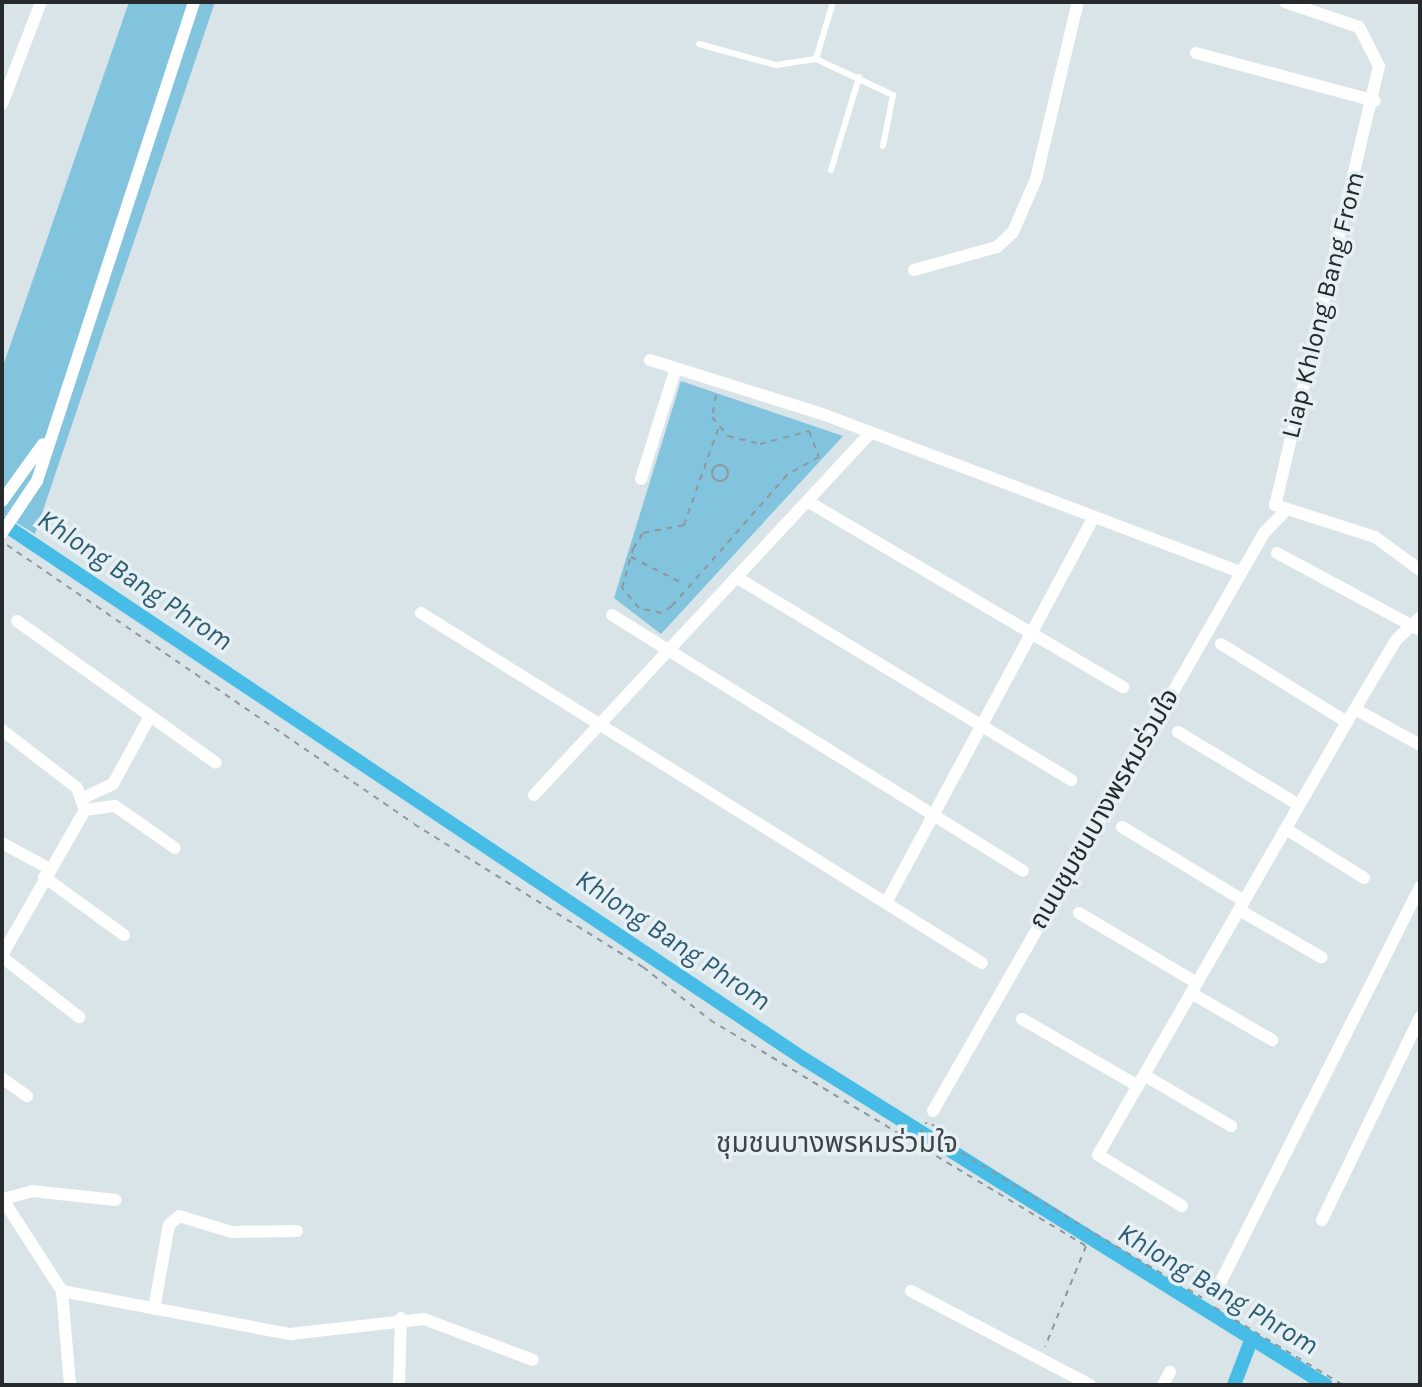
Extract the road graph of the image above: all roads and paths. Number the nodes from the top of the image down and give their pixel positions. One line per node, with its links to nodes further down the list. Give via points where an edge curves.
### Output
1 (41, 2): 11 (street)
2 (194, 2): 20 (street)
3 (833, 2): 8 (lane)
4 (1078, 2): 14 (street, via 1036,179 1013,232 997,247)
5 (1285, 2): 10 (street, Liap Khlong Bang From, via 1359,27 1379,66)
6 (699, 44): 8 (lane, via 776,65)
7 (1196, 53): 10 (street)
8 (816, 59): 9 (lane)
9 (859, 77): 12 (lane, via 893,95); 13 (lane)
10 (1375, 101): 26 (street, Liap Khlong Bang From, via 1277,485 1275,505)
11 (2, 104)
12 (883, 146)
13 (831, 170)
14 (914, 270)
15 (650, 360): 16 (street)
16 (676, 368): 17 (street); 23 (street)
17 (719, 382): 18 (path, via 712,417); 19 (street)
18 (718, 429): 21 (path); 35 (path, via 760,444 809,431 821,448 813,467 779,483 712,569)
19 (871, 432): 25 (street); 27 (street)
20 (45, 441): 24 (street); 28 (street, via 37,481)
21 (702, 466): 22 (path); 31 (path, via 684,525 643,533)
22 (713, 469): 22 (path, via 725,466 727,478 715,479)
23 (641, 479)
24 (2, 501)
25 (807, 501): 34 (street); 40 (street)
26 (1283, 513): 32 (street, via 1375,537); 33 (street, ถนนชุมชนบางพรหมร่วมใจ)
27 (1094, 517): 33 (street); 40 (street)
28 (2, 533)
29 (2, 542): 85 (path, via 414,824 643,967 710,1020)
30 (1277, 553): 39 (street)
31 (631, 557): 35 (path); 35 (path, via 622,588 639,608 662,613)
32 (1420, 570)
33 (1241, 572): 81 (street, ถนนชุมชนบางพรหมร่วมใจ)
34 (736, 577): 42 (street); 49 (street)
35 (685, 585)
36 (421, 613): 47 (street)
37 (612, 615): 42 (street)
38 (17, 621): 45 (street)
39 (1417, 625): 44 (street)
40 (1031, 636): 43 (street); 49 (street)
41 (1221, 644): 46 (street)
42 (668, 650): 47 (street); 57 (street)
43 (1123, 687)
44 (1355, 709): 46 (street); 51 (street)
45 (150, 716): 52 (street); 55 (street, via 113,784)
46 (1347, 722): 56 (street)
47 (599, 724): 54 (street); 66 (street)
48 (2, 730): 55 (street)
49 (981, 730): 53 (street); 57 (street)
50 (1178, 732): 56 (street)
51 (1420, 745)
52 (216, 763)
53 (1071, 780)
54 (534, 795)
55 (84, 804): 61 (street, via 115,806); 63 (street)
56 (1299, 805): 59 (street)
57 (934, 815): 62 (street); 66 (street)
58 (1122, 827): 67 (street)
59 (1286, 829): 64 (street); 67 (street)
60 (2, 843): 63 (street)
61 (175, 848)
62 (1023, 871)
63 (47, 873): 69 (street); 70 (street)
64 (1364, 878)
65 (1420, 887): 93 (street)
66 (886, 903): 72 (street)
67 (1242, 905): 71 (street); 73 (street)
68 (1079, 913): 73 (street)
69 (124, 935)
70 (2, 956): 74 (street)
71 (1321, 957)
72 (982, 963)
73 (1194, 988): 77 (street); 79 (street)
74 (79, 1017)
75 (1420, 1017): 89 (street)
76 (1022, 1019): 79 (street)
77 (1272, 1040)
78 (2, 1078): 80 (street)
79 (1141, 1081): 83 (street); 88 (street, via 1098,1155)
80 (27, 1096)
81 (933, 1111)
82 (926, 1124): 85 (path)
83 (1231, 1126)
84 (931, 1129): 103 (path)
85 (914, 1145): 97 (path, via 1086,1246)
86 (3, 1199): 87 (street, via 32,1191); 91 (street)
87 (116, 1200)
88 (1182, 1206)
89 (1322, 1220)
90 (297, 1231): 94 (street, via 232,1232 179,1216 169,1225)
91 (62, 1291): 94 (street); 99 (street)
92 (911, 1291): 97 (street)
93 (1215, 1293)
94 (154, 1309): 95 (street, via 290,1334)
95 (401, 1318): 96 (street, via 424,1319); 100 (street)
96 (533, 1360)
97 (1040, 1360): 101 (street)
98 (1170, 1372): 102 (street)
99 (70, 1385)
100 (399, 1385)
101 (1090, 1385)
102 (1163, 1385)
103 (1343, 1385)

